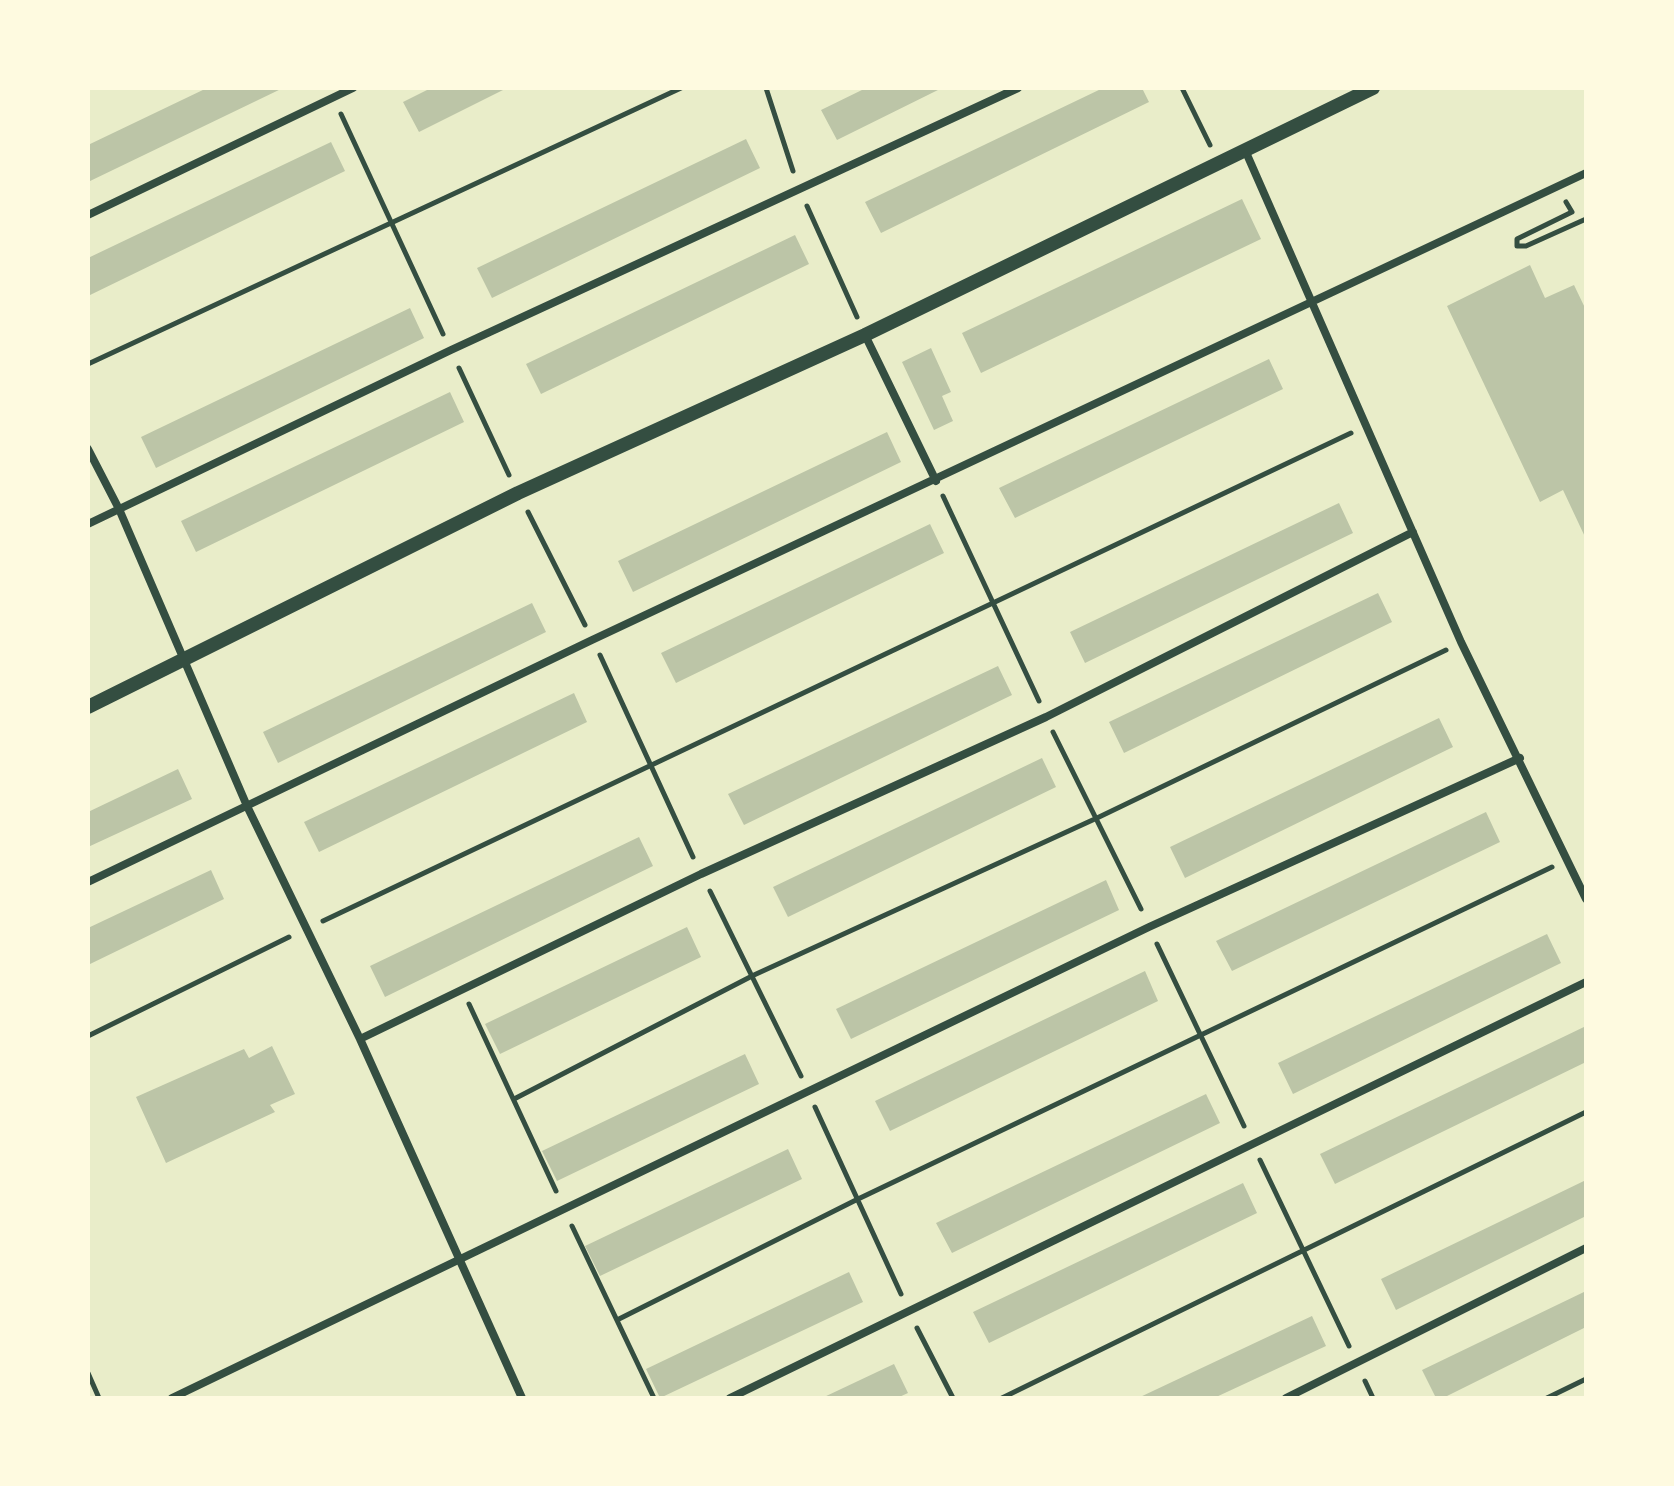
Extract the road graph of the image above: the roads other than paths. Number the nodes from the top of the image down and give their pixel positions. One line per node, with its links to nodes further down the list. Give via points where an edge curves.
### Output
1 (353, 88): 6 (street)
2 (1018, 88): 11 (street)
3 (1373, 88): 4 (street)
4 (1245, 150): 7 (street); 8 (street)
5 (1586, 173): 7 (street)
6 (88, 215)
7 (1311, 301): 10 (street); 13 (street)
8 (865, 335): 10 (street); 14 (street, via 518,493)
9 (88, 449): 11 (street)
10 (936, 481): 17 (street)
11 (119, 509): 12 (street); 14 (street)
12 (88, 524)
13 (1413, 532): 16 (street); 21 (street, via 1046,717 701,874)
14 (186, 661): 15 (street); 17 (street)
15 (88, 707)
16 (1520, 758): 19 (street); 23 (street, via 1149,927)
17 (247, 806): 18 (street); 21 (street)
18 (88, 882)
19 (1586, 899)
20 (1586, 982): 26 (street)
21 (360, 1039): 23 (street)
22 (1586, 1248): 27 (street)
23 (458, 1261): 24 (street); 25 (street)
24 (172, 1398)
25 (522, 1398)
26 (730, 1398)
27 (1286, 1398)

